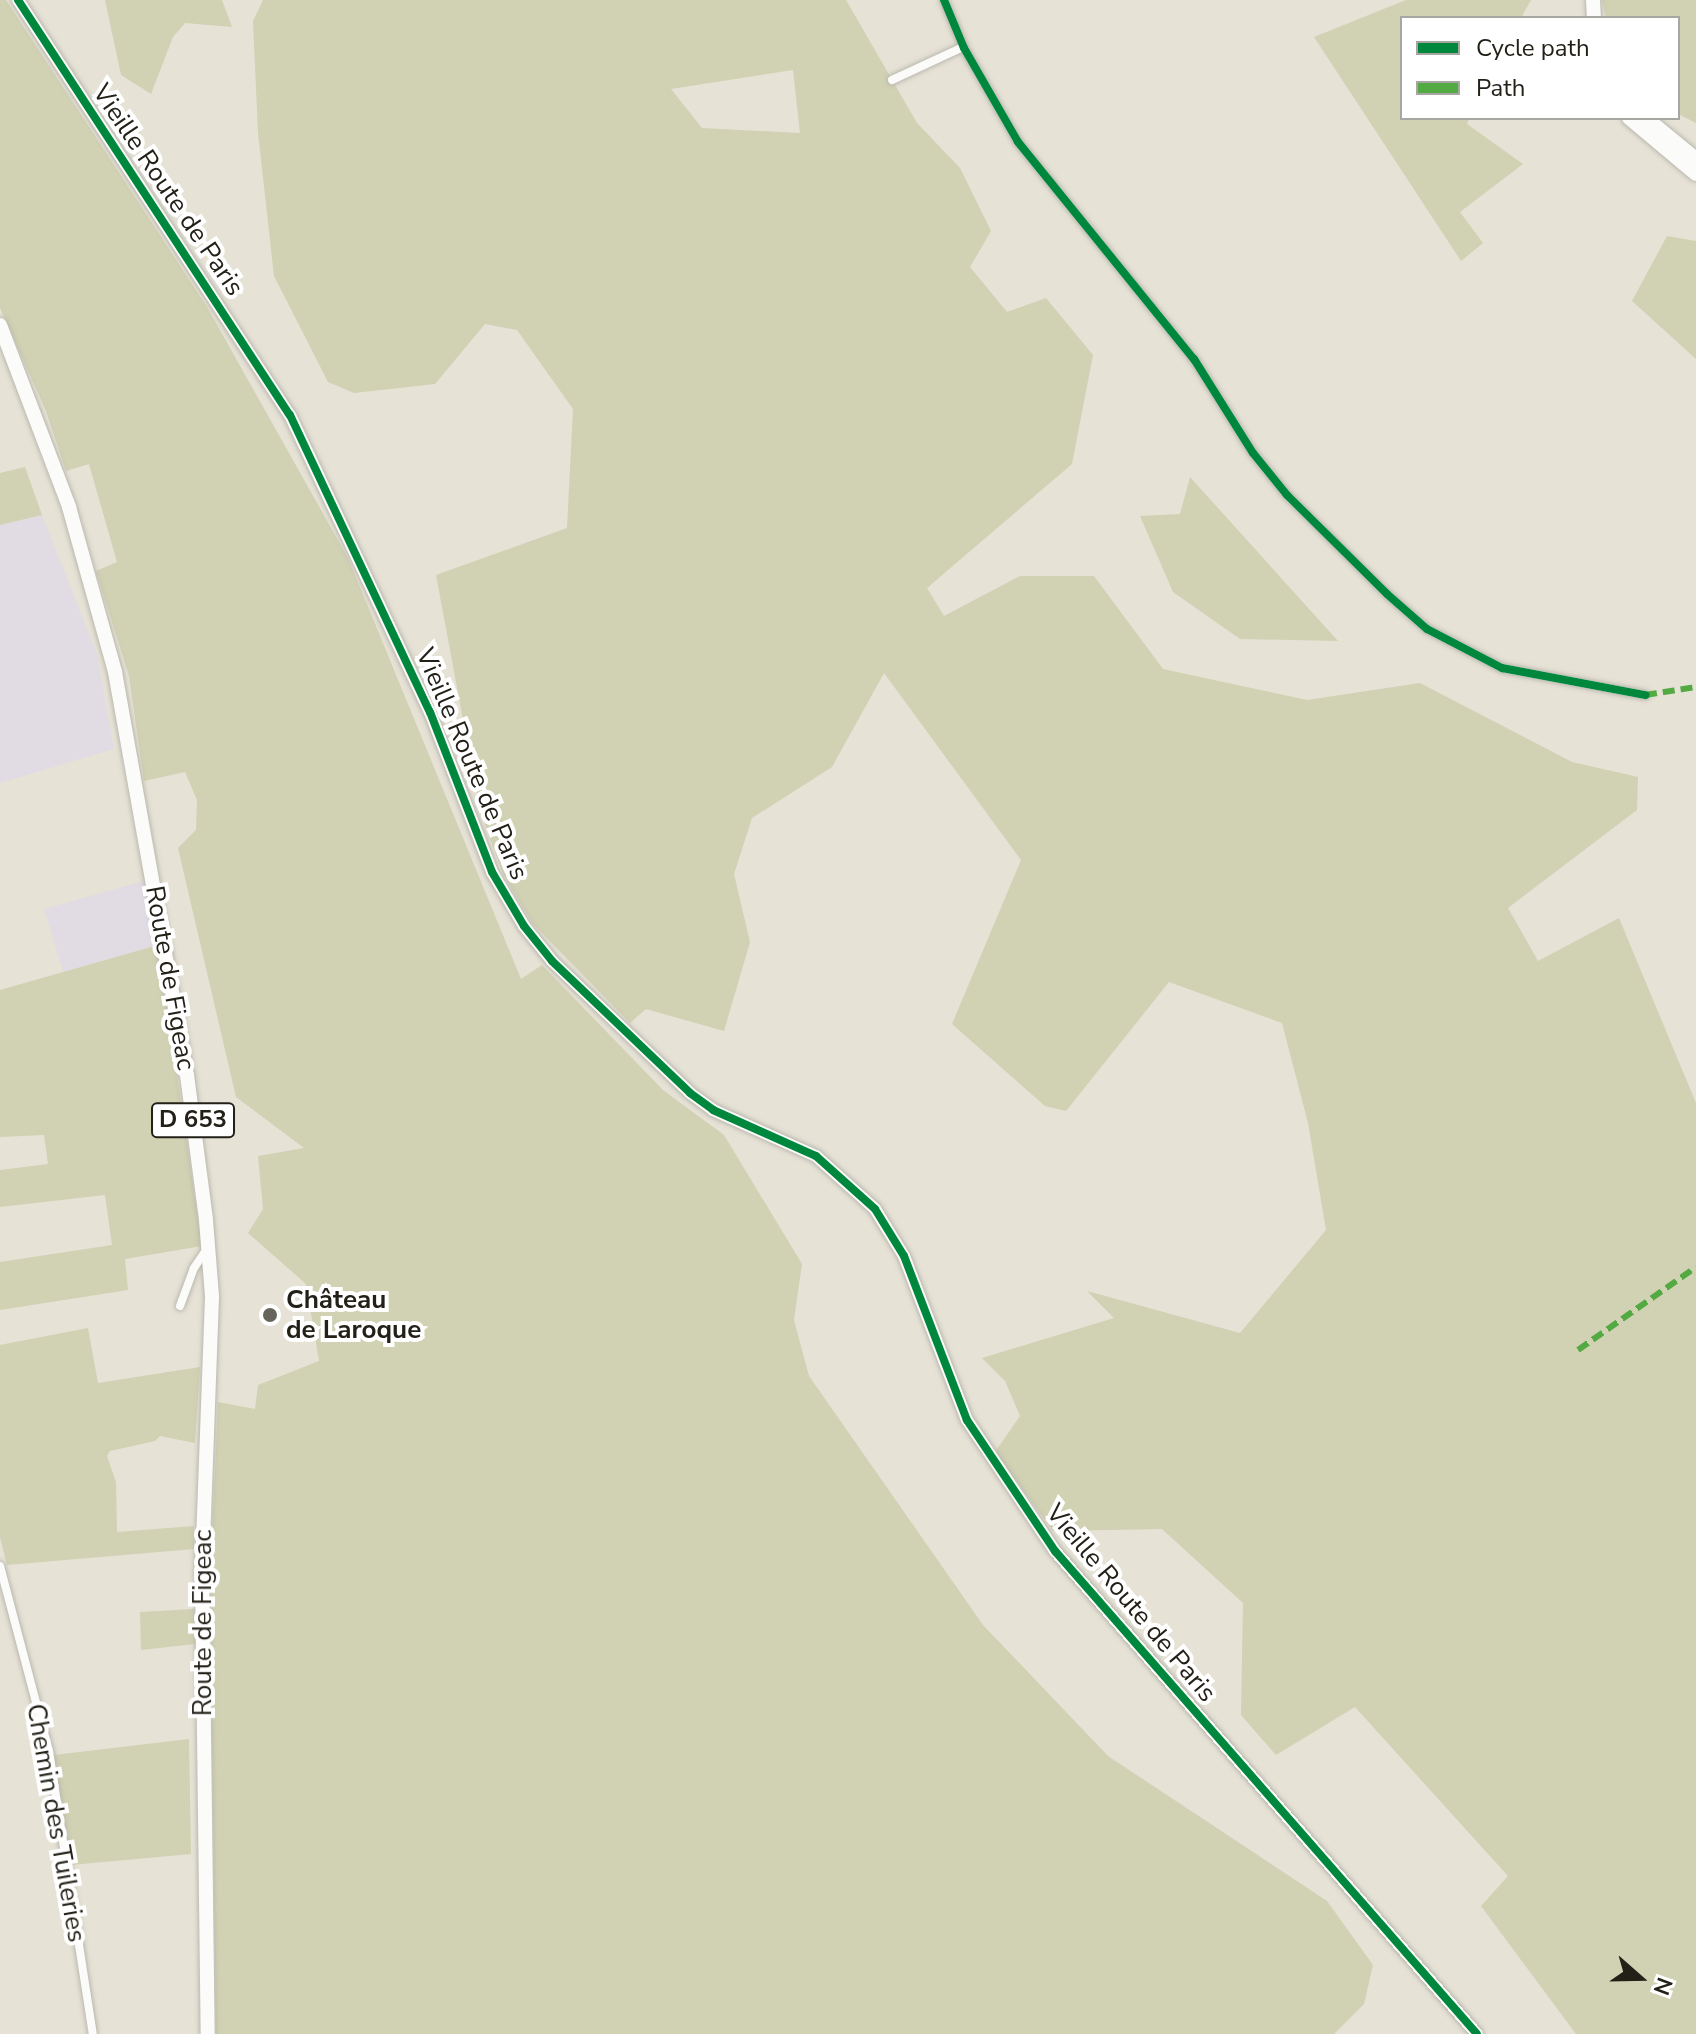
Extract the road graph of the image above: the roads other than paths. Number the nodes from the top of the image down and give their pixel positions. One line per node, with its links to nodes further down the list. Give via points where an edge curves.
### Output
1 (18, 0): 16 (street, Vieille Route de Paris, via 290,415 418,684 492,872 524,926 552,961 690,1093 713,1110 816,1156 875,1209 904,1256 967,1420 1055,1551)
2 (944, 0): 3 (street)
3 (963, 47): 4 (street); 10 (street, via 1018,142 1194,359 1258,459 1387,594 1427,629 1502,668)
4 (892, 80)
5 (1631, 120): 8 (main road)
6 (1648, 120): 7 (main road)
7 (1696, 159)
8 (1696, 174)
9 (0, 325): 11 (main road, Route de Figeac / D 653, via 69,507 115,672 187,1075)
10 (1645, 695)
11 (209, 1246): 12 (street); 15 (main road, Route de Figeac / D 653, via 202,1570)
12 (180, 1306)
13 (0, 1566): 14 (street, Chemin des Tuileries, via 49,1751)
14 (93, 2034)
15 (208, 2034)
16 (1477, 2034)

